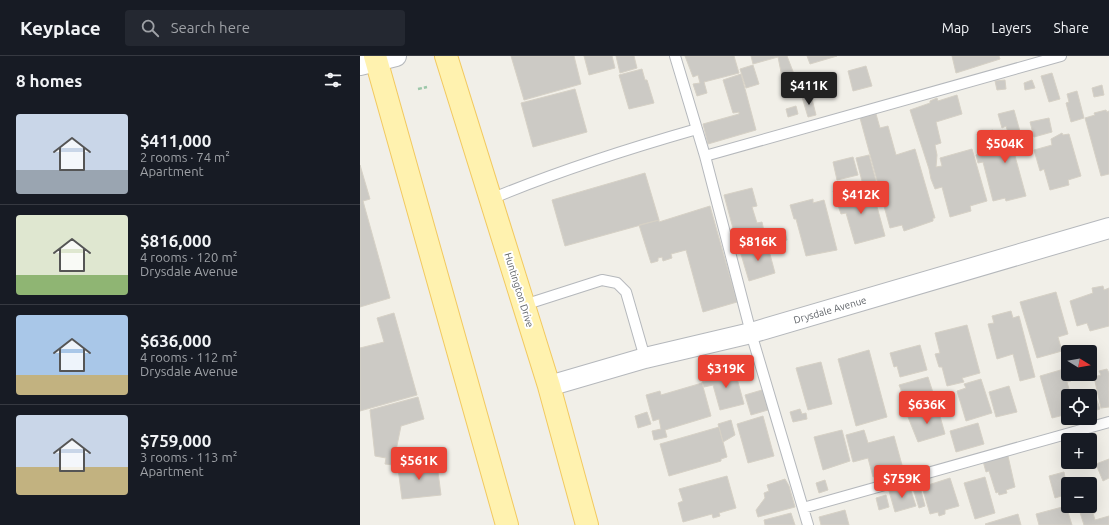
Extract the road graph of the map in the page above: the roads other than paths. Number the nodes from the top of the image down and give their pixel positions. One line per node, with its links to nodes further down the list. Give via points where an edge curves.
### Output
1 (446, 56): 7 (main road, Huntington Drive)
2 (675, 56): 5 (lane)
3 (1061, 56): 6 (lane)
4 (377, 60): 15 (main road)
5 (697, 129): 6 (lane); 7 (lane, via 547,176)
6 (705, 156): 10 (lane)
7 (491, 199): 9 (main road, Huntington Drive)
8 (1109, 228): 10 (street, Drysdale Avenue)
9 (524, 305): 11 (lane, via 602,280 617,283 626,292); 12 (main road, Huntington Drive)
10 (751, 333): 11 (street, Drysdale Avenue); 14 (lane)
11 (645, 358): 12 (street, Drysdale Avenue)
12 (549, 386): 16 (main road, Huntington Drive)
13 (1109, 422): 14 (lane)
14 (803, 508): 17 (lane)
15 (507, 525)
16 (587, 525)
17 (808, 525)

